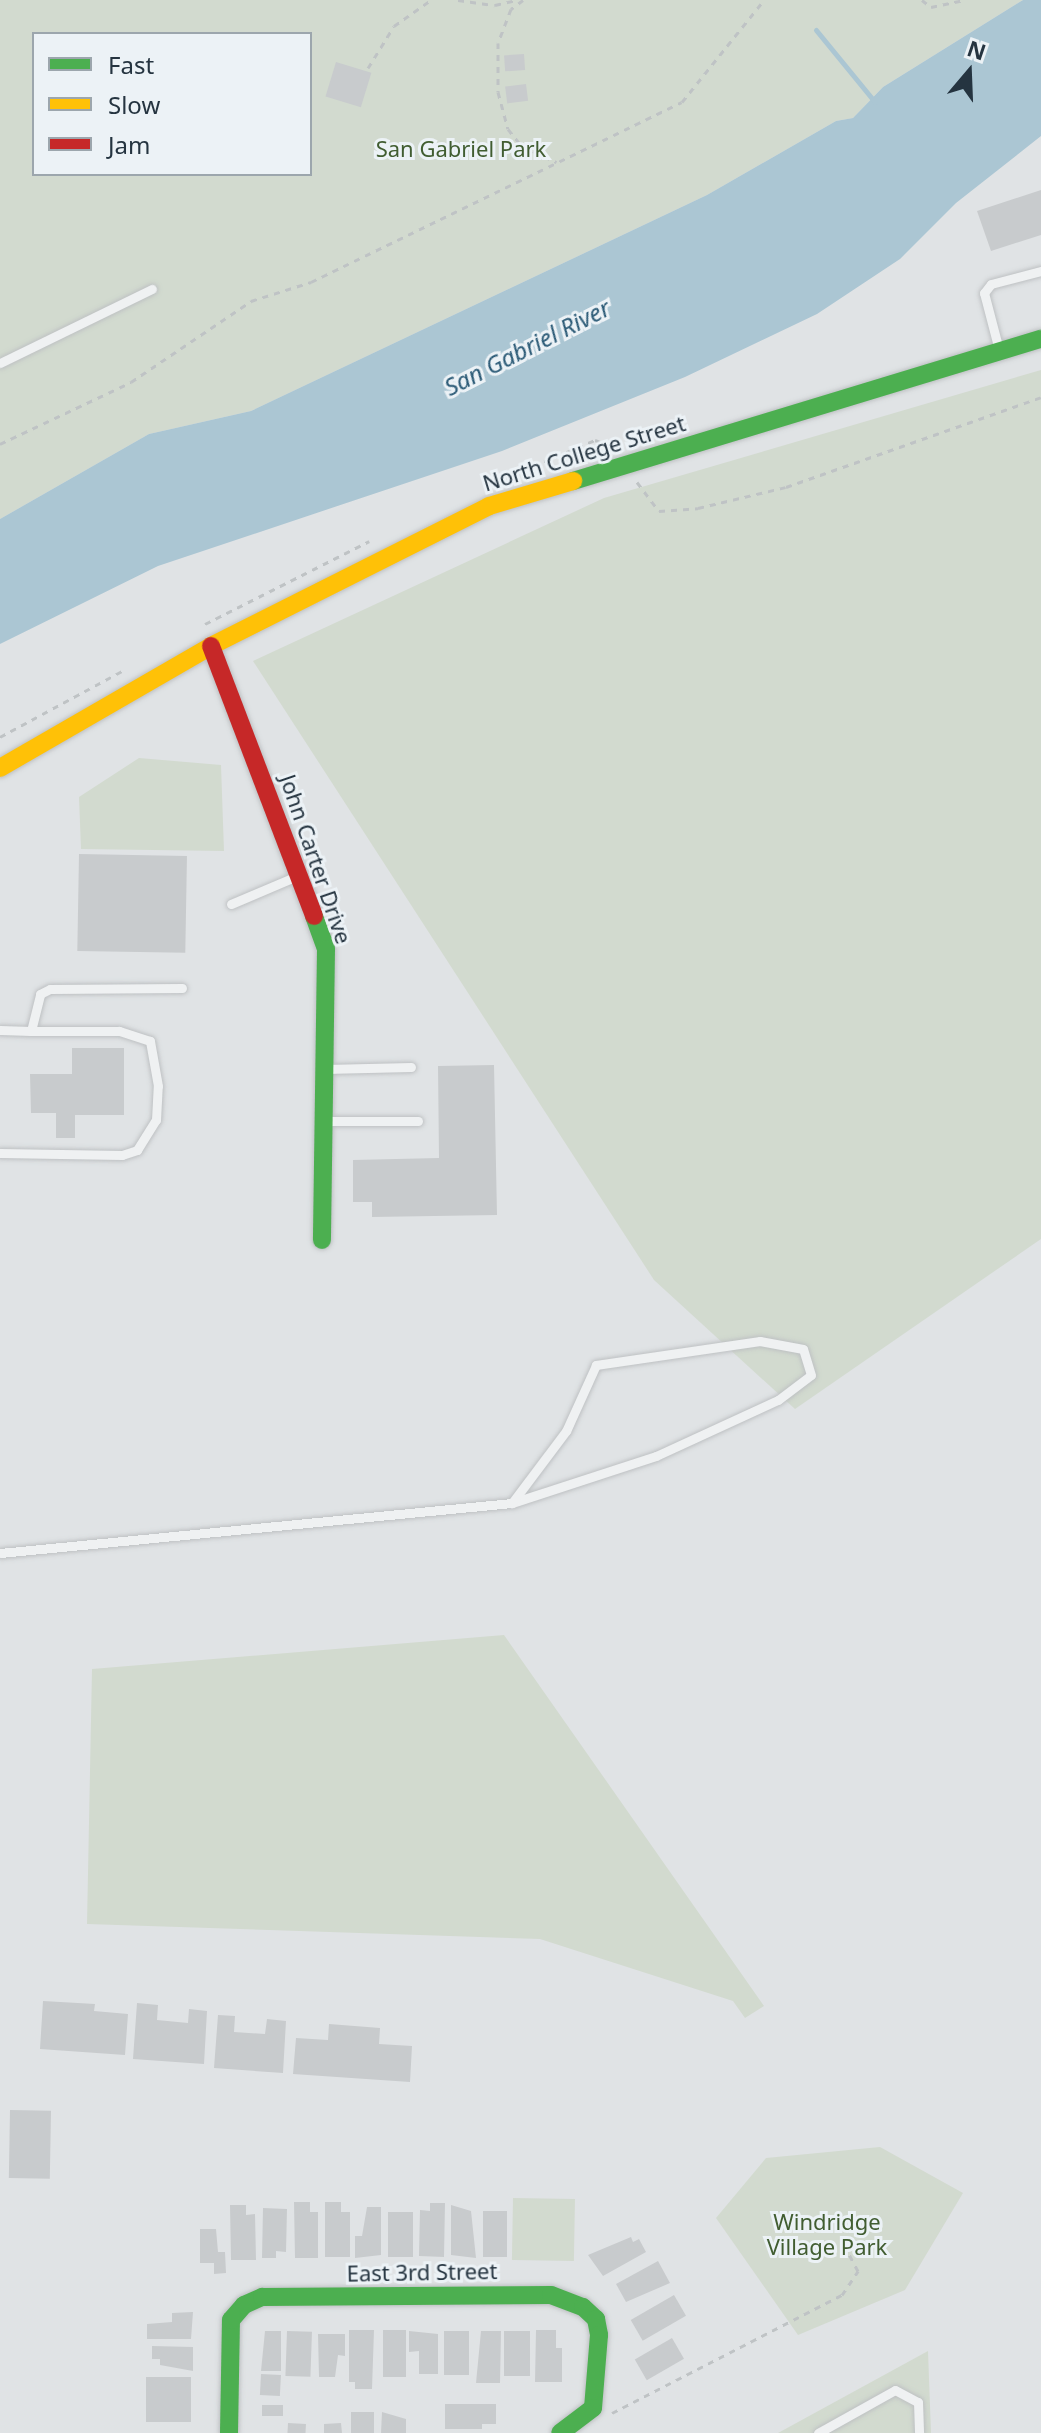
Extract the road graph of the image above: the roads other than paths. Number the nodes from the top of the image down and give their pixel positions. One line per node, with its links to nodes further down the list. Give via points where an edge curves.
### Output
1 (1041, 271): 4 (lane, via 991,284 984,293)
2 (152, 289): 5 (lane)
3 (1041, 339): 4 (street, North College Street)
4 (999, 350): 6 (street, North College Street, via 802,415 489,506)
5 (0, 363)
6 (211, 646): 7 (street, North College Street); 8 (street, John Carter Drive)
7 (0, 768)
8 (300, 874): 9 (lane); 14 (street, John Carter Drive, via 326,949)
9 (231, 904)
10 (182, 988): 12 (lane, via 50,989 40,994)
11 (0, 1030): 12 (lane)
12 (31, 1031): 17 (lane, via 119,1031 150,1041 158,1086 156,1120 149,1137 122,1155)
13 (411, 1067): 14 (lane)
14 (325, 1069): 15 (street, John Carter Drive)
15 (324, 1121): 16 (lane); 18 (street, John Carter Drive)
16 (418, 1121)
17 (0, 1153)
18 (322, 1240)
19 (512, 1503): 19 (lane, via 656,1456 778,1400 811,1375 803,1349 760,1341 596,1365 566,1431); 20 (lane)
20 (0, 1553)
21 (229, 2433): 22 (street, East 3rd Street, via 227,2342 231,2320 244,2305 262,2297 535,2295 568,2298 583,2307 596,2319 599,2335 593,2408)
22 (560, 2433)
23 (818, 2433): 24 (lane, via 895,2390 918,2402)
24 (919, 2433)

